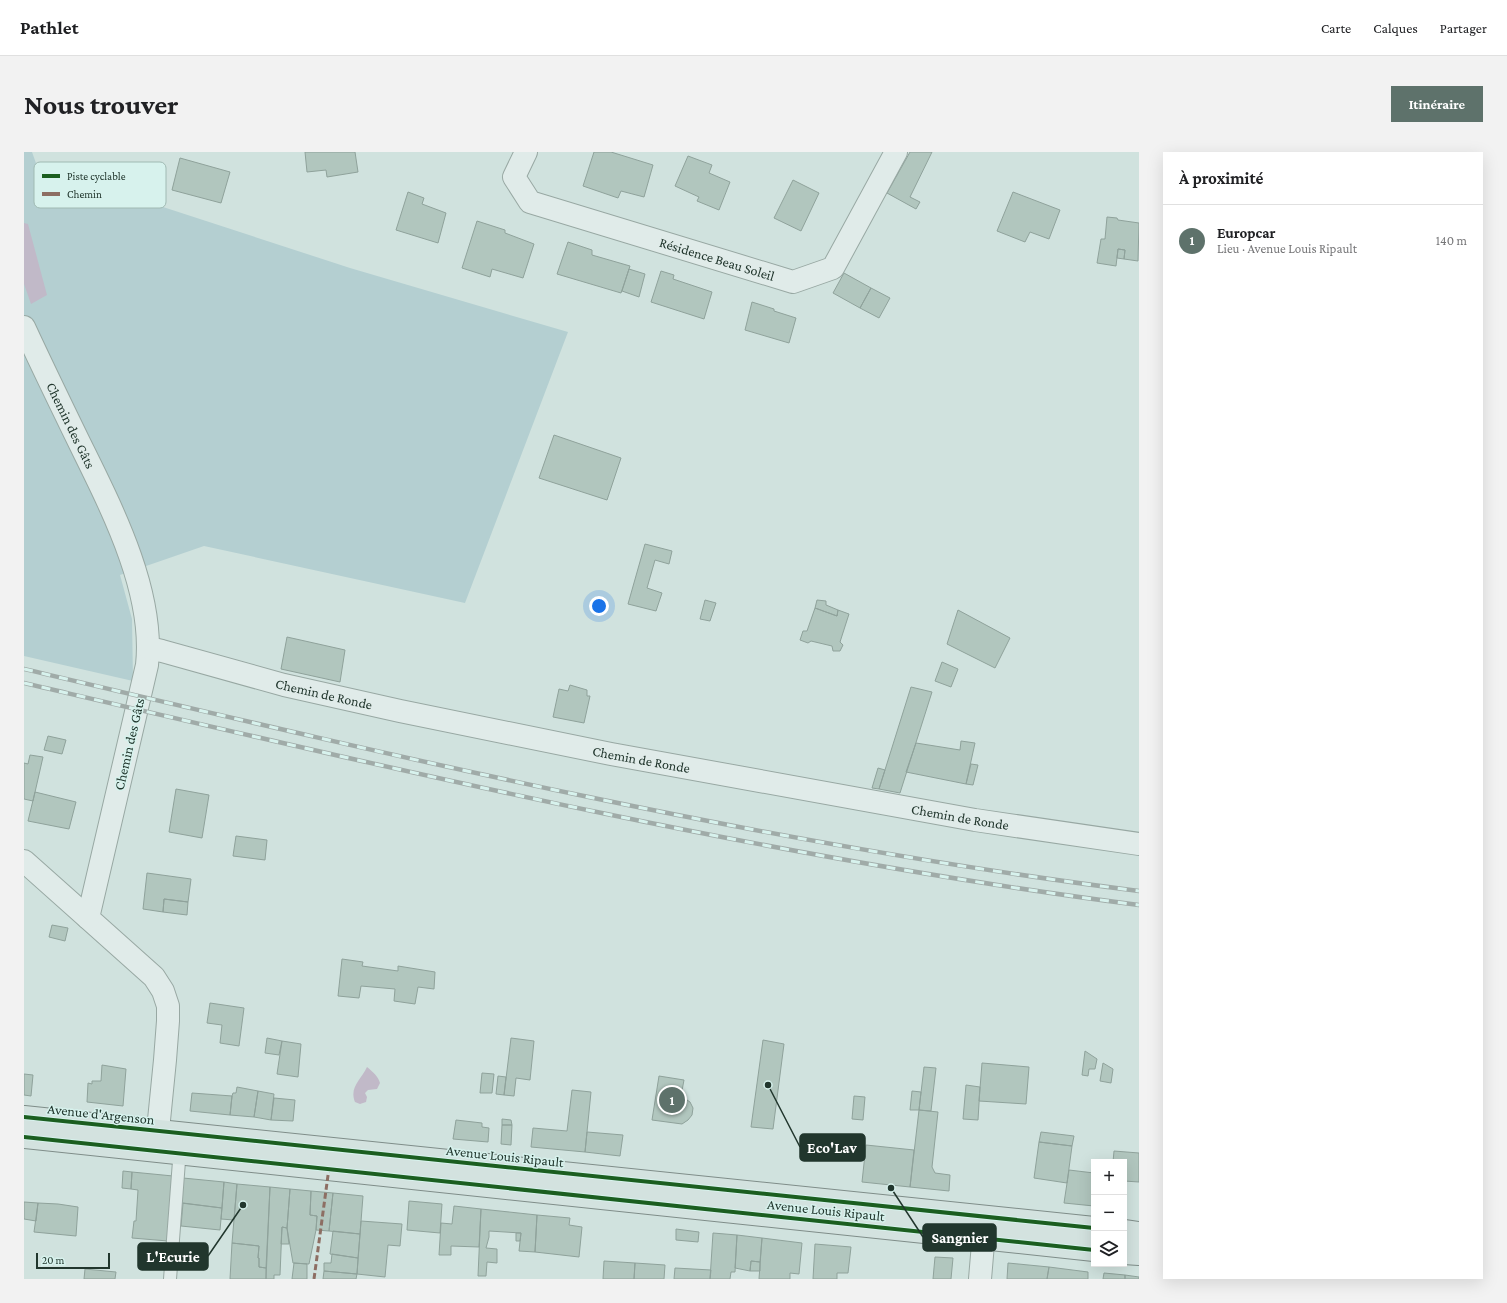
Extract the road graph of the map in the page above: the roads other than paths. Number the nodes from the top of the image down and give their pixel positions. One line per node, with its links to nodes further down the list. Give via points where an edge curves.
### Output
1 (526, 152): 2 (street, Résidence Beau Soleil, via 514,177 530,202 793,282 833,268)
2 (896, 152)
3 (24, 327): 4 (street, Chemin des Gâts, via 116,518 145,607)
4 (149, 648): 5 (street, Chemin de Ronde, via 292,686 611,754 975,820); 7 (street, Chemin des Gâts, via 144,681)
5 (1139, 844)
6 (24, 861): 7 (street)
7 (88, 918): 10 (street, via 154,977 163,991 168,1006 165,1060)
8 (24, 1117): 10 (main road, Avenue d'Argenson)
9 (24, 1137): 10 (main road)
10 (171, 1142): 11 (main road, Avenue Louis Ripault); 18 (lane)
11 (985, 1227): 12 (main road, Avenue Louis Ripault); 15 (main road, Avenue Louis Ripault); 19 (street)
12 (1091, 1228)
13 (1127, 1231): 14 (main road)
14 (1139, 1233)
15 (1091, 1249)
16 (1127, 1252): 17 (main road)
17 (1139, 1254)
18 (170, 1279)
19 (980, 1279)

